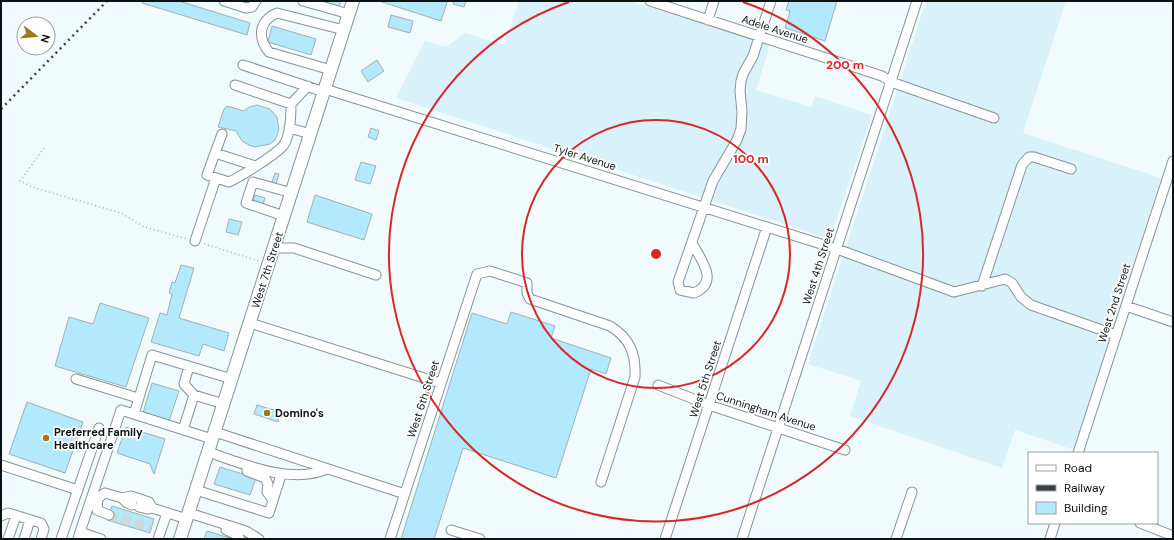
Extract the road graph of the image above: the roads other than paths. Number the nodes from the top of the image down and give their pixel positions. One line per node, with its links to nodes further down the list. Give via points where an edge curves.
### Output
1 (224, 1): 2 (street, via 246,8 252,7)
2 (256, 1)
3 (303, 1): 9 (street)
4 (353, 1): 9 (main road, West 7th Street)
5 (650, 1): 10 (street, Adele Avenue)
6 (714, 1): 10 (street)
7 (771, 1): 12 (street)
8 (917, 1): 15 (street, West 4th Street)
9 (349, 14): 11 (main road, West 7th Street)
10 (708, 20): 12 (street, Adele Avenue)
11 (344, 30): 14 (main road, West 7th Street); 14 (street, via 277,12 268,17 261,28 263,44 269,52)
12 (760, 37): 15 (street, Adele Avenue, via 882,76); 32 (street, via 741,81 741,129 713,181)
13 (243, 65): 17 (street, Tyler Avenue)
14 (331, 70): 18 (main road, West 7th Street)
15 (891, 82): 20 (street, Adele Avenue); 38 (street, West 4th Street)
16 (235, 86): 19 (street)
17 (308, 86): 18 (street, Tyler Avenue); 19 (street)
18 (325, 91): 23 (main road, West 7th Street); 32 (street, Tyler Avenue)
19 (291, 104): 21 (street)
20 (994, 118)
21 (289, 128): 23 (street); 26 (street, via 283,146)
22 (222, 134): 24 (street)
23 (311, 134): 31 (main road, West 7th Street)
24 (215, 153): 26 (street); 29 (street, via 208,176)
25 (1173, 161): 41 (street, West 2nd Street)
26 (255, 166): 28 (street)
27 (1071, 169): 40 (street, via 1034,157 1025,160)
28 (245, 174): 29 (street, via 229,182); 30 (street)
29 (216, 178): 35 (street)
30 (253, 182): 31 (street); 33 (street, via 246,203)
31 (292, 193): 33 (main road, West 7th Street)
32 (704, 207): 34 (street, Tyler Avenue); 36 (street)
33 (284, 216): 37 (main road, West 7th Street)
34 (767, 227): 38 (street, Tyler Avenue); 53 (street, West 5th Street)
35 (195, 241)
36 (692, 243): 36 (street, via 678,282 680,290 694,293 704,287 708,280)
37 (274, 248): 39 (street, via 294,248); 43 (main road, West 7th Street)
38 (837, 249): 40 (street, Tyler Avenue, via 954,292); 56 (street, West 4th Street)
39 (376, 275)
40 (982, 286): 44 (street, Tyler Avenue, via 1005,279 1012,283 1021,297 1031,305)
41 (1126, 306): 42 (street); 44 (street, West 2nd Street)
42 (1173, 322)
43 (250, 323): 47 (main road, West 7th Street); 48 (street)
44 (1116, 335): 61 (street, West 2nd Street)
45 (189, 366): 47 (street); 50 (street, via 184,384); 51 (street, via 152,355)
46 (76, 379): 51 (street)
47 (232, 379): 52 (main road, West 7th Street)
48 (440, 382): 66 (street, West 6th Street, via 477,274 484,272 490,271 527,283 530,299 610,326 620,332 636,360 635,377); 70 (street, West 6th Street)
49 (658, 385): 53 (street, Cunningham Avenue)
50 (194, 395): 52 (street); 57 (street)
51 (138, 398): 54 (street)
52 (224, 404): 58 (main road, West 7th Street)
53 (709, 406): 56 (street, Cunningham Avenue); 98 (street, West 5th Street)
54 (134, 414): 57 (street); 85 (street, via 121,410)
55 (99, 428): 67 (street)
56 (778, 428): 59 (street, Cunningham Avenue); 99 (street, West 4th Street)
57 (182, 430): 58 (street)
58 (214, 436): 60 (main road, West 7th Street); 64 (street)
59 (845, 450)
60 (208, 452): 62 (street); 68 (main road, West 7th Street)
61 (1078, 452)
62 (223, 457): 65 (street); 72 (street, via 227,464 265,478 268,484 267,492)
63 (1, 465): 67 (street)
64 (327, 469): 65 (street, via 320,472); 70 (street)
65 (280, 475): 72 (street)
66 (601, 482)
67 (78, 490): 93 (street)
68 (196, 490): 72 (street, via 269,513); 78 (main road, West 7th Street)
69 (912, 492): 100 (street)
70 (405, 494): 96 (street, West 6th Street)
71 (122, 498): 73 (street, via 135,506); 73 (street, via 131,496 149,502); 75 (street, via 105,493 98,498 97,510)
72 (273, 500)
73 (152, 508): 74 (street)
74 (167, 513): 78 (street); 86 (street)
75 (109, 515)
76 (1, 516): 77 (street, via 8,513)
77 (16, 516): 79 (street); 90 (street)
78 (188, 516): 80 (street); 95 (main road, West 7th Street)
79 (30, 520): 91 (street); 92 (street, via 41,522 44,529)
80 (214, 522): 88 (street); 89 (street, via 246,531)
81 (1055, 524): 101 (street)
82 (1143, 524): 87 (street)
83 (151, 528): 86 (street)
84 (451, 530): 97 (street)
85 (79, 535): 94 (street)
86 (159, 535)
87 (1173, 536)
88 (238, 538)
89 (255, 538)
90 (8, 539)
91 (24, 539)
92 (41, 539)
93 (60, 539)
94 (101, 539)
95 (180, 539)
96 (390, 539)
97 (480, 539)
98 (665, 539)
99 (742, 539)
100 (896, 539)
101 (1050, 539)

